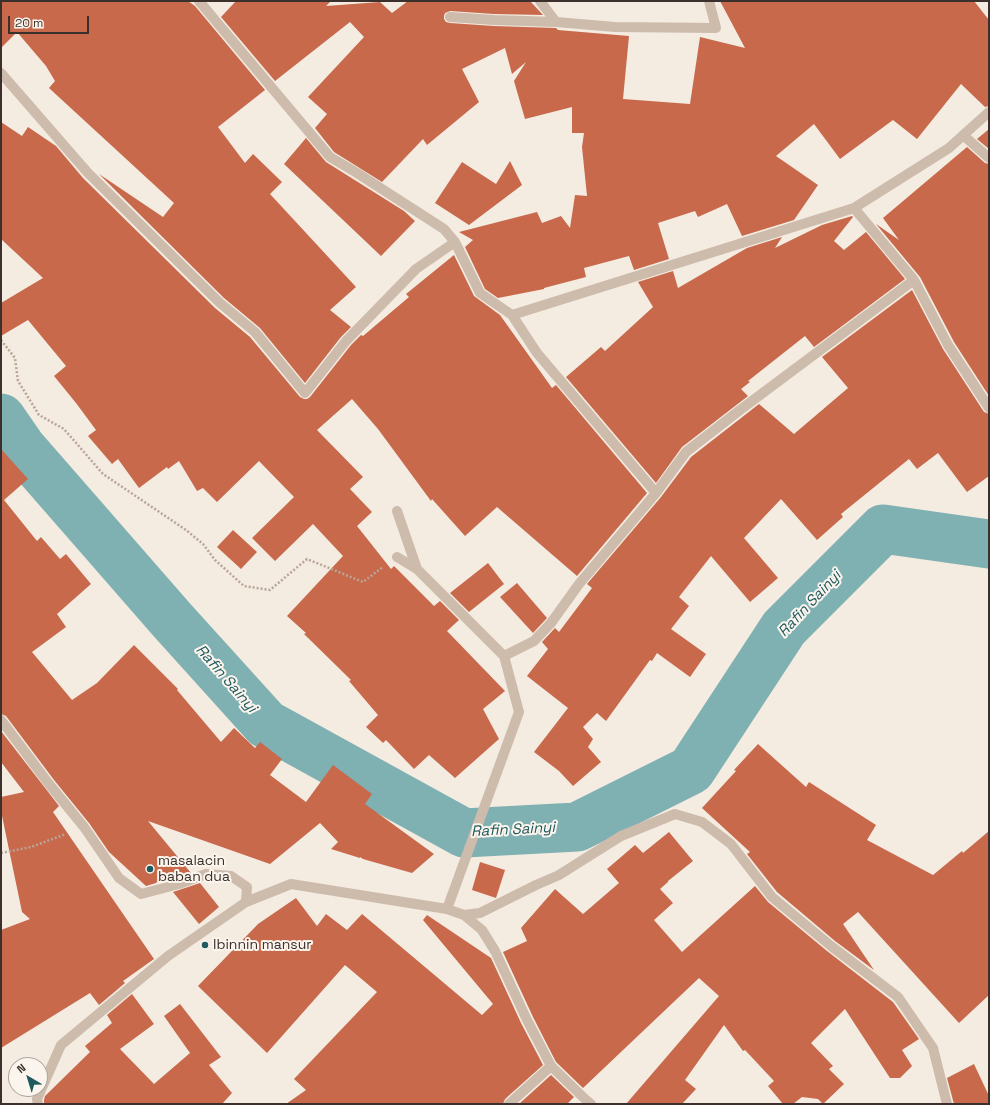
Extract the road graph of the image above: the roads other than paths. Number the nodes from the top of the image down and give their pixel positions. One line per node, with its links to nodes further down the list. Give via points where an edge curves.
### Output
1 (199, 1): 11 (street, via 330,157 444,229)
2 (540, 1): 5 (street)
3 (709, 1): 5 (street, via 716,28 616,27)
4 (450, 16): 5 (street)
5 (556, 22)
6 (1, 73): 11 (street, via 88,173 220,303 255,332 305,393 346,341 416,268)
7 (989, 112): 8 (street)
8 (962, 135): 9 (street); 10 (street, via 949,148)
9 (989, 158)
10 (854, 208): 12 (street); 13 (street)
11 (455, 242): 13 (street, via 480,293)
12 (914, 280): 14 (street, via 948,345); 15 (street, via 686,452)
13 (512, 315): 15 (street, via 537,353)
14 (989, 408)
15 (656, 493): 19 (street, via 579,584 551,623 534,641)
16 (397, 511): 18 (street)
17 (397, 557): 18 (street)
18 (417, 569): 19 (street)
19 (504, 656): 22 (street, via 519,712)
20 (1, 720): 21 (street, via 119,878 141,894 206,874 231,876 246,887)
21 (246, 902): 22 (street, via 291,884); 25 (street, via 168,956 61,1045 37,1098)
22 (447, 909): 23 (street)
23 (464, 915): 24 (street, via 482,930 495,951); 28 (street, via 480,913 559,875 621,836 675,814 702,822 731,844 772,897 898,997 933,1048)
24 (551, 1066): 26 (street); 27 (street)
25 (38, 1104)
26 (509, 1104)
27 (591, 1104)
28 (947, 1104)

